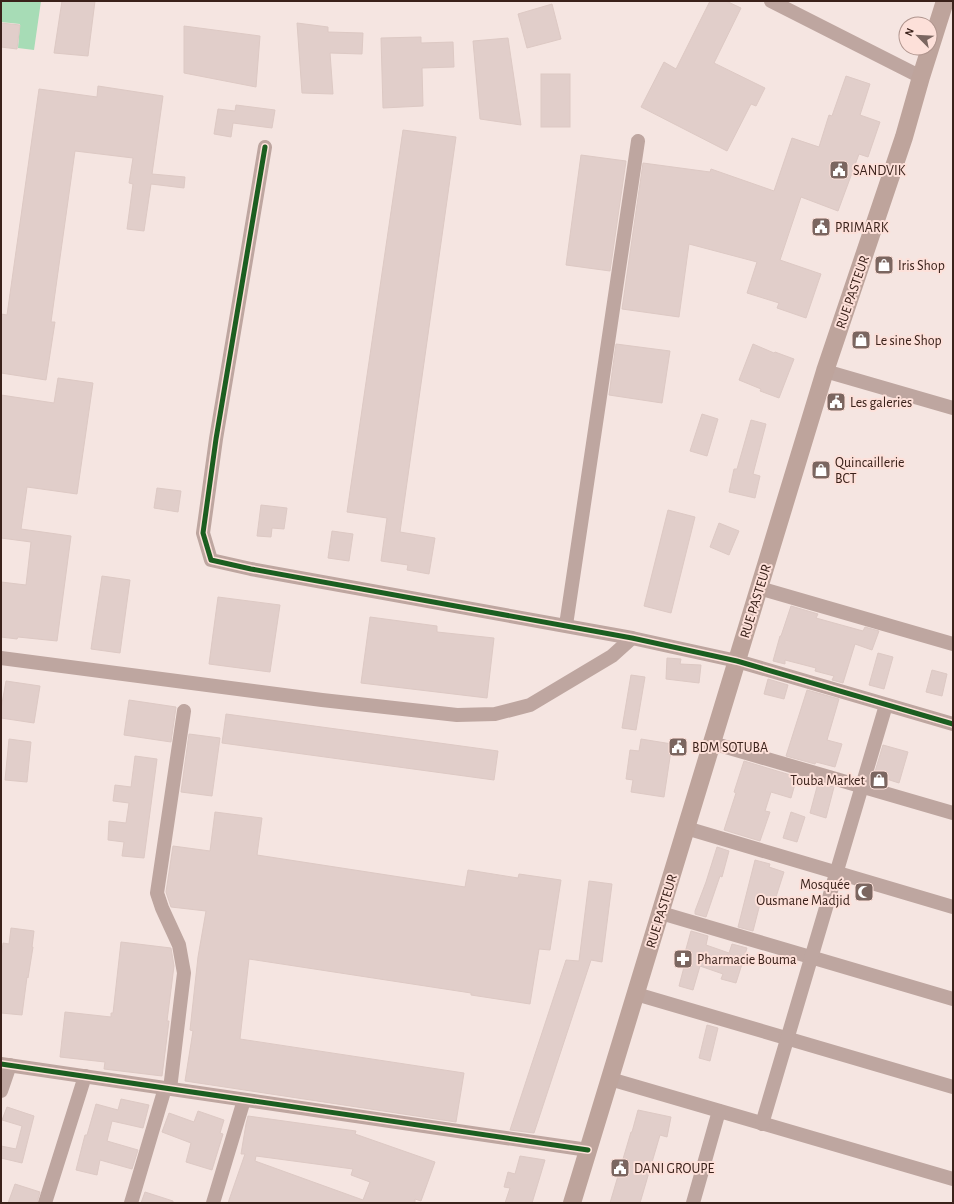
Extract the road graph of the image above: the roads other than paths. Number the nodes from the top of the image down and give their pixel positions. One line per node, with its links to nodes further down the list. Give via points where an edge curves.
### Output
1 (773, 1): 3 (street)
2 (944, 1): 3 (main road, RUE PASTEUR)
3 (921, 77): 6 (main road, RUE PASTEUR, via 904,137)
4 (638, 141): 9 (street)
5 (264, 147): 9 (street, via 203,533 211,560 264,572)
6 (825, 371): 7 (street); 8 (main road, RUE PASTEUR)
7 (953, 408)
8 (759, 588): 11 (street); 13 (main road, RUE PASTEUR)
9 (566, 625): 10 (street)
10 (632, 638): 12 (street, via 612,656 530,705 495,714 457,715 322,700); 13 (street)
11 (953, 644)
12 (1, 658)
13 (737, 661): 14 (street); 17 (main road, RUE PASTEUR)
14 (886, 704): 16 (street); 18 (street)
15 (184, 711): 32 (street, via 157,893 179,945 184,973)
16 (953, 724)
17 (712, 743): 18 (street); 20 (main road, RUE PASTEUR)
18 (861, 786): 19 (street); 21 (street)
19 (953, 813)
20 (686, 828): 21 (street); 23 (main road, RUE PASTEUR)
21 (836, 872): 22 (street); 24 (street)
22 (953, 906)
23 (661, 913): 24 (street); 25 (main road, RUE PASTEUR)
24 (811, 957): 26 (street); 27 (street)
25 (636, 994): 27 (street); 30 (main road, RUE PASTEUR)
26 (953, 999)
27 (787, 1038): 31 (street); 36 (street)
28 (5, 1065): 29 (street); 33 (street)
29 (85, 1076): 32 (street); 39 (street)
30 (610, 1079): 35 (street); 37 (main road, RUE PASTEUR)
31 (953, 1087)
32 (168, 1088): 34 (street); 40 (street)
33 (1, 1092)
34 (244, 1100): 37 (street); 41 (street)
35 (720, 1111): 36 (street); 43 (street)
36 (762, 1124): 38 (street)
37 (588, 1150): 42 (main road, RUE PASTEUR)
38 (953, 1179)
39 (45, 1203)
40 (131, 1203)
41 (213, 1203)
42 (572, 1203)
43 (693, 1203)

